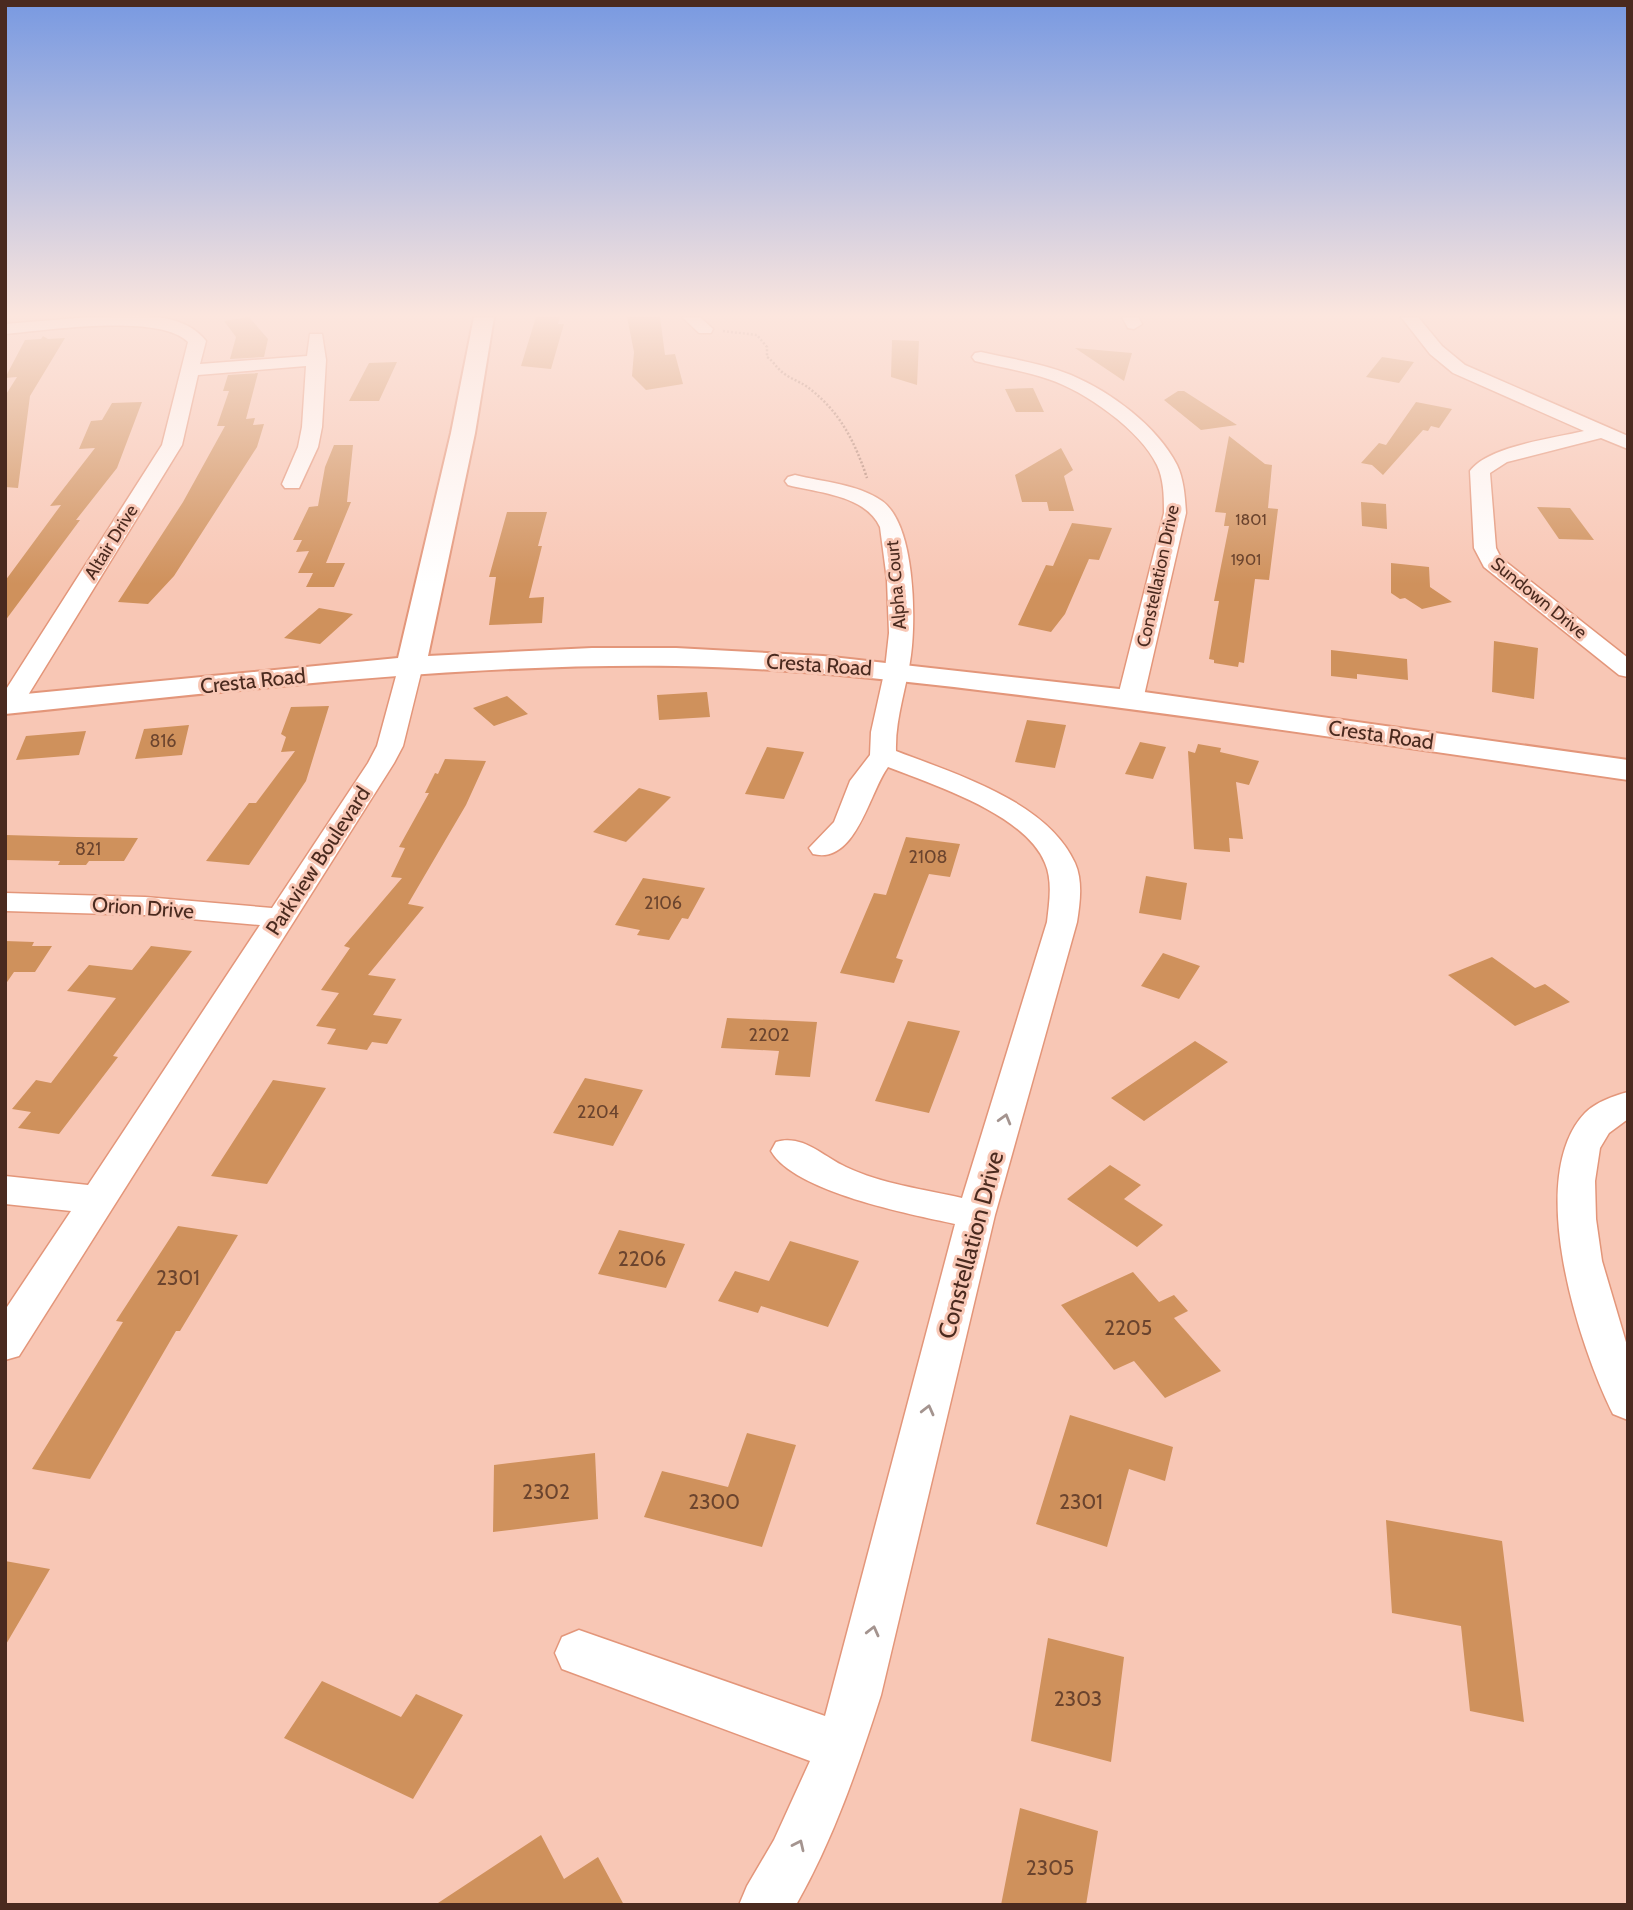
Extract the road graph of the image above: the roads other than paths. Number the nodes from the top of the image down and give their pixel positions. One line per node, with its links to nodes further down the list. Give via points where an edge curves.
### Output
1 (181, 406): 14 (street, Altair Drive, via 172,445)
2 (312, 406): 9 (street, via 308,447)
3 (468, 406): 10 (main road, Parkview Boulevard)
4 (1109, 406): 13 (street, Constellation Drive, via 1153,444 1167,464 1175,491 1175,513)
5 (1544, 406): 6 (street)
6 (1603, 432): 7 (street); 11 (street, Sundown Drive, via 1500,458 1480,471 1485,548 1492,562)
7 (1628, 443)
8 (795, 481): 12 (street, Alpha Court, via 879,507 888,517 902,610)
9 (292, 484)
10 (411, 665): 12 (main road, Cresta Road, via 675,657); 14 (main road, Cresta Road); 19 (street, Parkview Boulevard, via 381,764)
11 (1628, 670)
12 (897, 671): 13 (main road, Cresta Road); 15 (street, via 882,728)
13 (1130, 700): 16 (main road, Cresta Road)
14 (7, 705)
15 (883, 755): 17 (street, via 864,781 847,825); 24 (street, Constellation Drive, one-way to 15, via 1062,922 1064,879 1060,863 1034,828)
16 (1628, 770)
17 (823, 848)
18 (5, 902): 19 (street, Orion Drive, via 145,906)
19 (281, 918): 23 (street, Parkview Boulevard)
20 (1628, 1104): 26 (street, via 1595,1124 1583,1144 1576,1166 1575,1202 1592,1300)
21 (789, 1151): 24 (street, via 832,1176 873,1192)
22 (5, 1190): 23 (street)
23 (99, 1200): 25 (street, Parkview Boulevard)
24 (976, 1215): 28 (street, Constellation Drive, one-way to 24, via 858,1695)
25 (5, 1344)
26 (1628, 1402)
27 (579, 1653): 28 (street)
28 (841, 1747): 29 (street, Constellation Drive, one-way to 28, via 793,1859)
29 (766, 1905)

